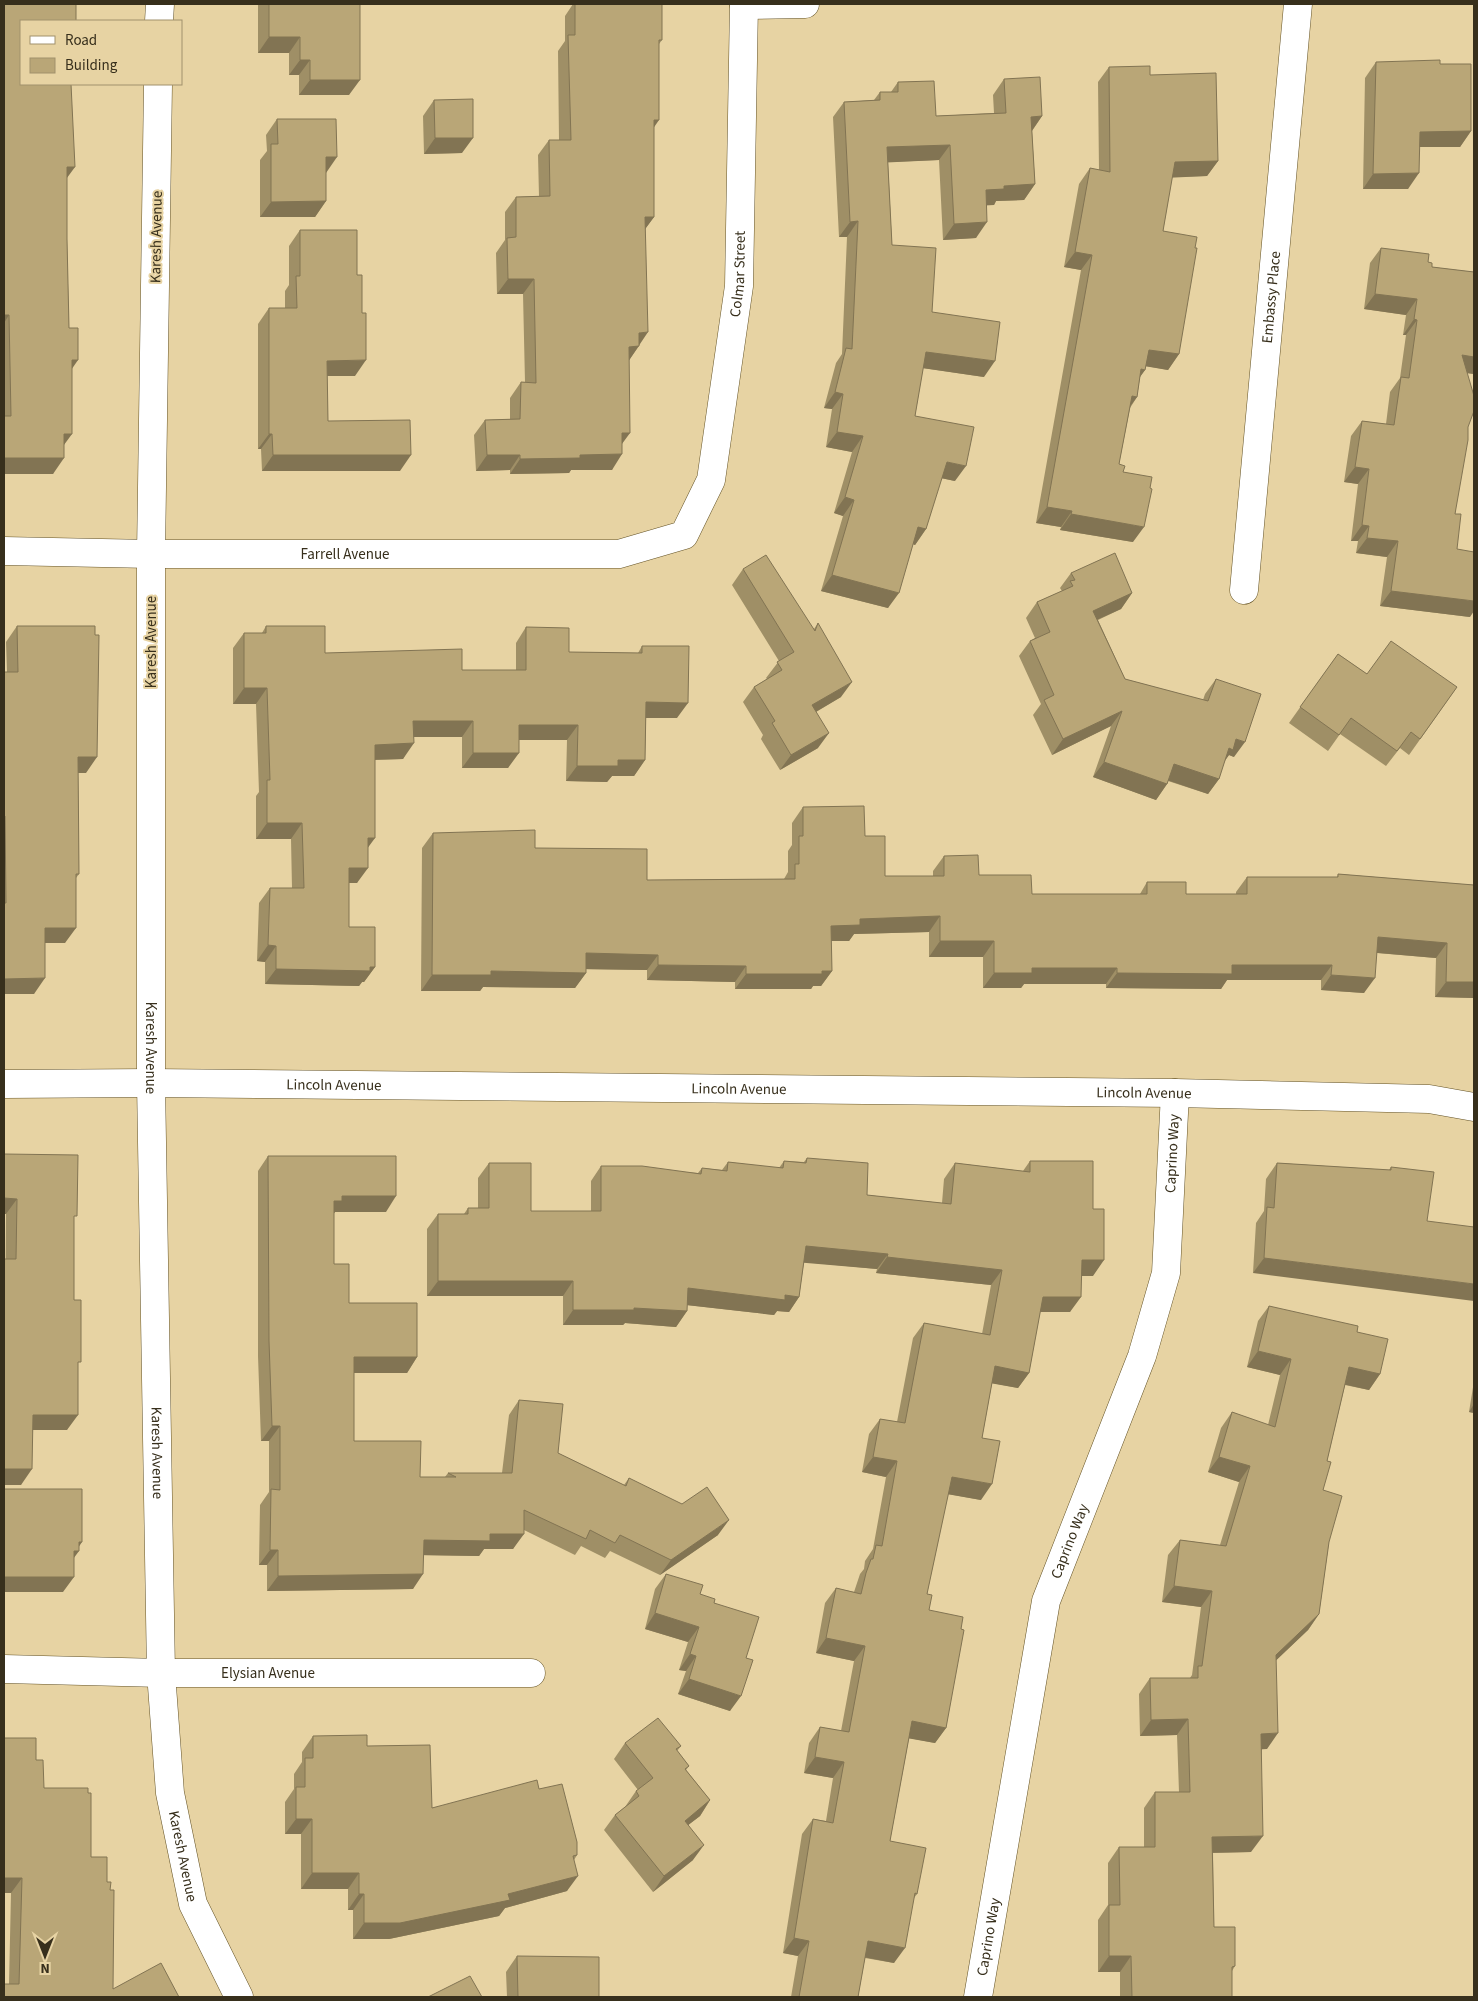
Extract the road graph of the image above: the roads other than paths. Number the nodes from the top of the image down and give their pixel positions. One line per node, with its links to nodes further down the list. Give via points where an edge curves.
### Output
1 (160, 4): 5 (street)
2 (805, 4): 4 (street)
3 (1298, 4): 10 (street, Embassy Place)
4 (744, 5): 7 (street, Colmar Street, via 740,286 711,480)
5 (159, 20)
6 (158, 85): 9 (street, Karesh Avenue)
7 (684, 535): 9 (street, Farrell Avenue, via 619,554)
8 (4, 551): 9 (street, Farrell Avenue)
9 (151, 554): 12 (street, Karesh Avenue)
10 (1244, 590)
11 (4, 1084): 12 (street, Lincoln Avenue)
12 (151, 1084): 13 (street, Lincoln Avenue); 16 (street, Karesh Avenue)
13 (1175, 1092): 14 (street, Lincoln Avenue, via 1429,1099); 19 (street, Caprino Way, via 1166,1273 1142,1356 1046,1601)
14 (1474, 1107)
15 (4, 1669): 16 (street, Elysian Avenue)
16 (161, 1673): 17 (street, Elysian Avenue); 18 (street, Karesh Avenue, via 170,1793 193,1904)
17 (531, 1673)
18 (239, 1997)
19 (978, 1997)

